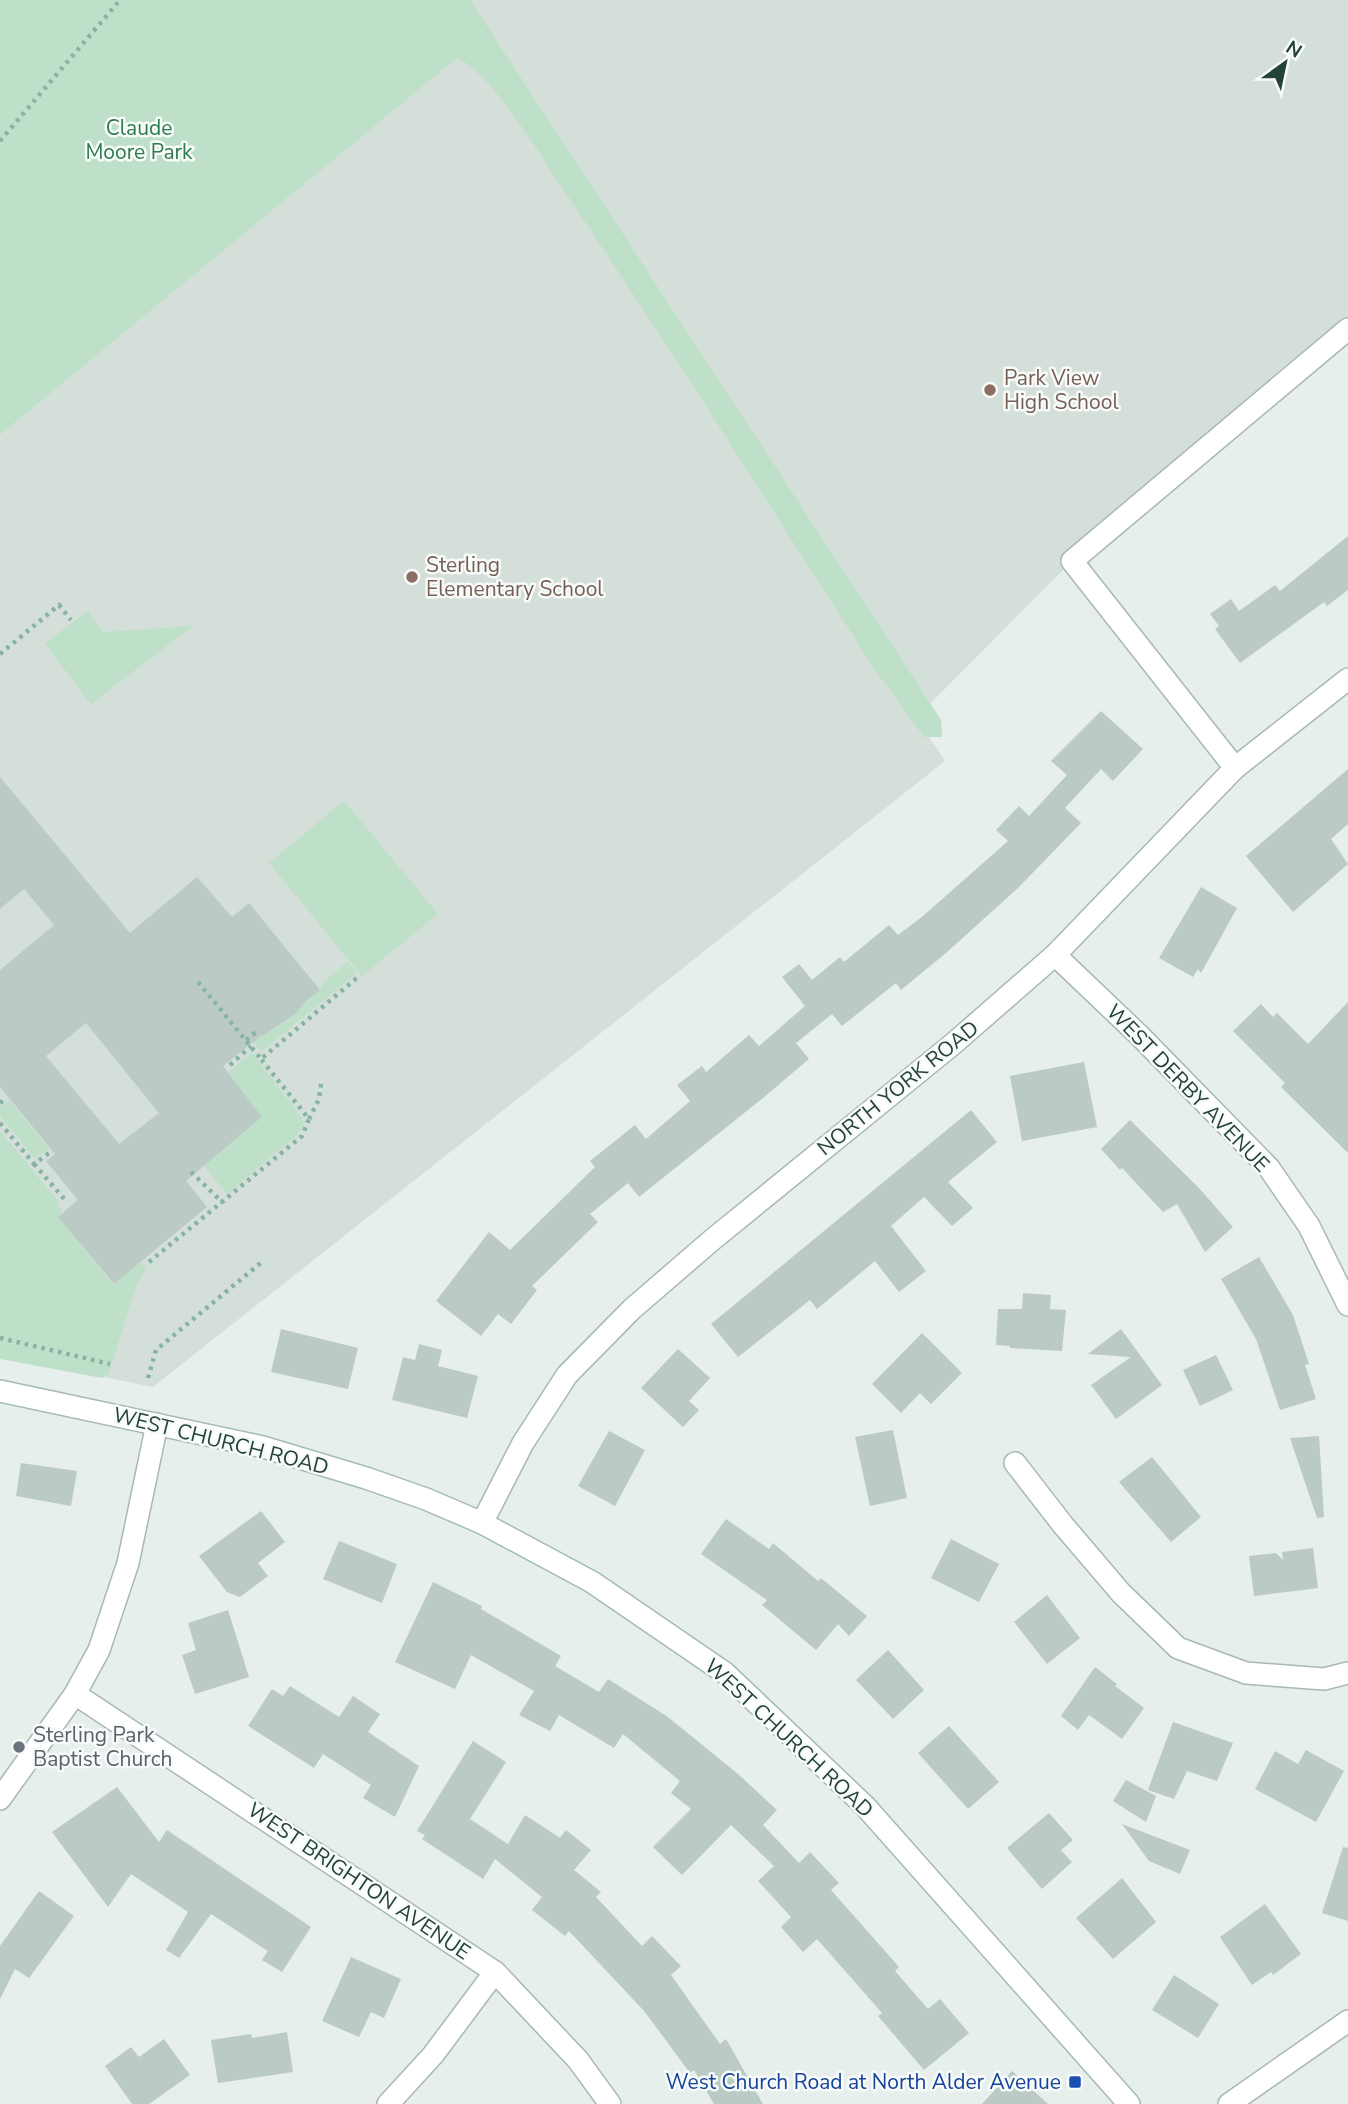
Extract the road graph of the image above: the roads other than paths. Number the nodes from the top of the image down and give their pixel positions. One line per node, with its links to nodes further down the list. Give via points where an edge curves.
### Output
1 (1348, 329): 3 (street, via 1072,561)
2 (1348, 679): 3 (street, NORTH YORK ROAD)
3 (1236, 768): 4 (street, NORTH YORK ROAD)
4 (1055, 955): 5 (street, WEST DERBY AVENUE, via 1269,1168 1308,1226); 9 (street, NORTH YORK ROAD, via 632,1309 567,1375 523,1443)
5 (1348, 1305)
6 (0, 1391): 7 (street, WEST CHURCH ROAD)
7 (157, 1424): 9 (street, WEST CHURCH ROAD, via 263,1447 366,1478); 11 (street, via 128,1563 99,1650)
8 (1014, 1463): 10 (street, via 1121,1593 1178,1648 1245,1673 1325,1679)
9 (482, 1523): 17 (street, WEST CHURCH ROAD, via 592,1582 725,1673 865,1805)
10 (1348, 1673)
11 (75, 1694): 12 (street); 13 (street, WEST BRIGHTON AVENUE)
12 (0, 1799)
13 (495, 1972): 15 (street); 16 (street, WEST BRIGHTON AVENUE, via 578,2060)
14 (1348, 2021): 18 (street)
15 (388, 2104)
16 (610, 2104)
17 (1129, 2104)
18 (1229, 2104)

